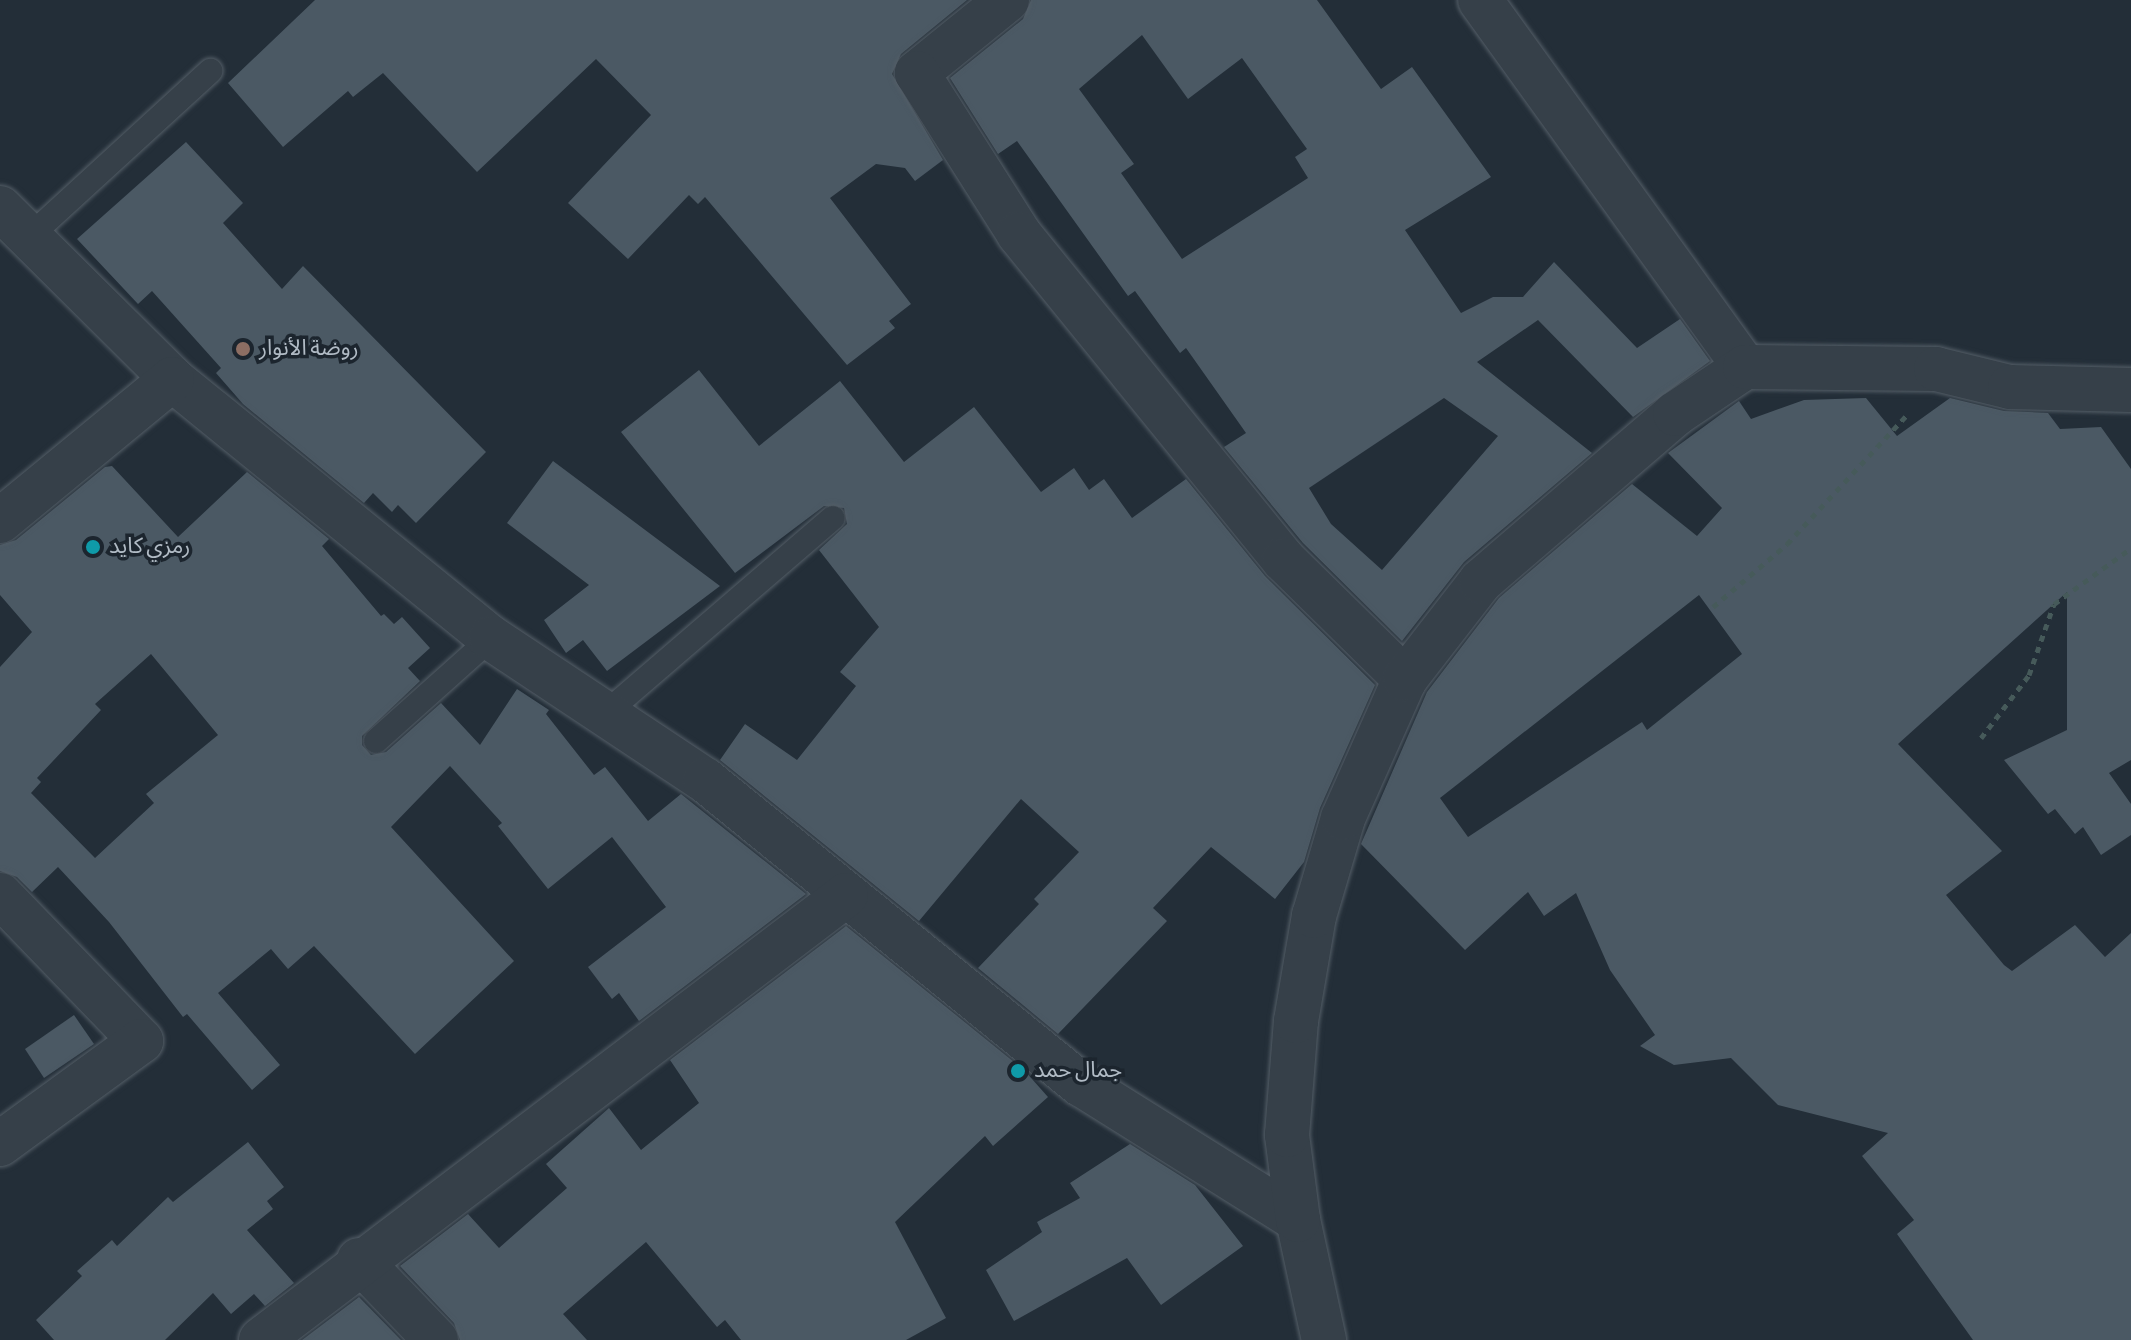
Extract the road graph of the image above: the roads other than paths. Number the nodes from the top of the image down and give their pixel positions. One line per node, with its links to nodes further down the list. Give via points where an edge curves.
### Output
1 (1007, 0): 11 (street, via 917,73 1019,234 1284,560)
2 (1480, 0): 5 (street)
3 (210, 71): 4 (lane)
4 (15, 222): 6 (street)
5 (1745, 367): 7 (street, via 1936,369 2010,387); 11 (street, via 1675,414 1481,581)
6 (172, 379): 9 (street); 10 (street)
7 (2131, 390)
8 (833, 518): 12 (lane)
9 (0, 521)
10 (491, 638): 12 (street); 13 (lane)
11 (1405, 679): 17 (street, via 1343,818 1314,916 1296,1021 1287,1135)
12 (606, 713): 15 (street, via 705,780)
13 (376, 741)
14 (0, 895): 16 (street, via 141,1041)
15 (846, 895): 17 (street, via 1081,1084); 18 (street)
16 (0, 1144)
17 (1298, 1220): 21 (street)
18 (359, 1260): 19 (street); 20 (street)
19 (261, 1340)
20 (436, 1340)
21 (1324, 1340)

